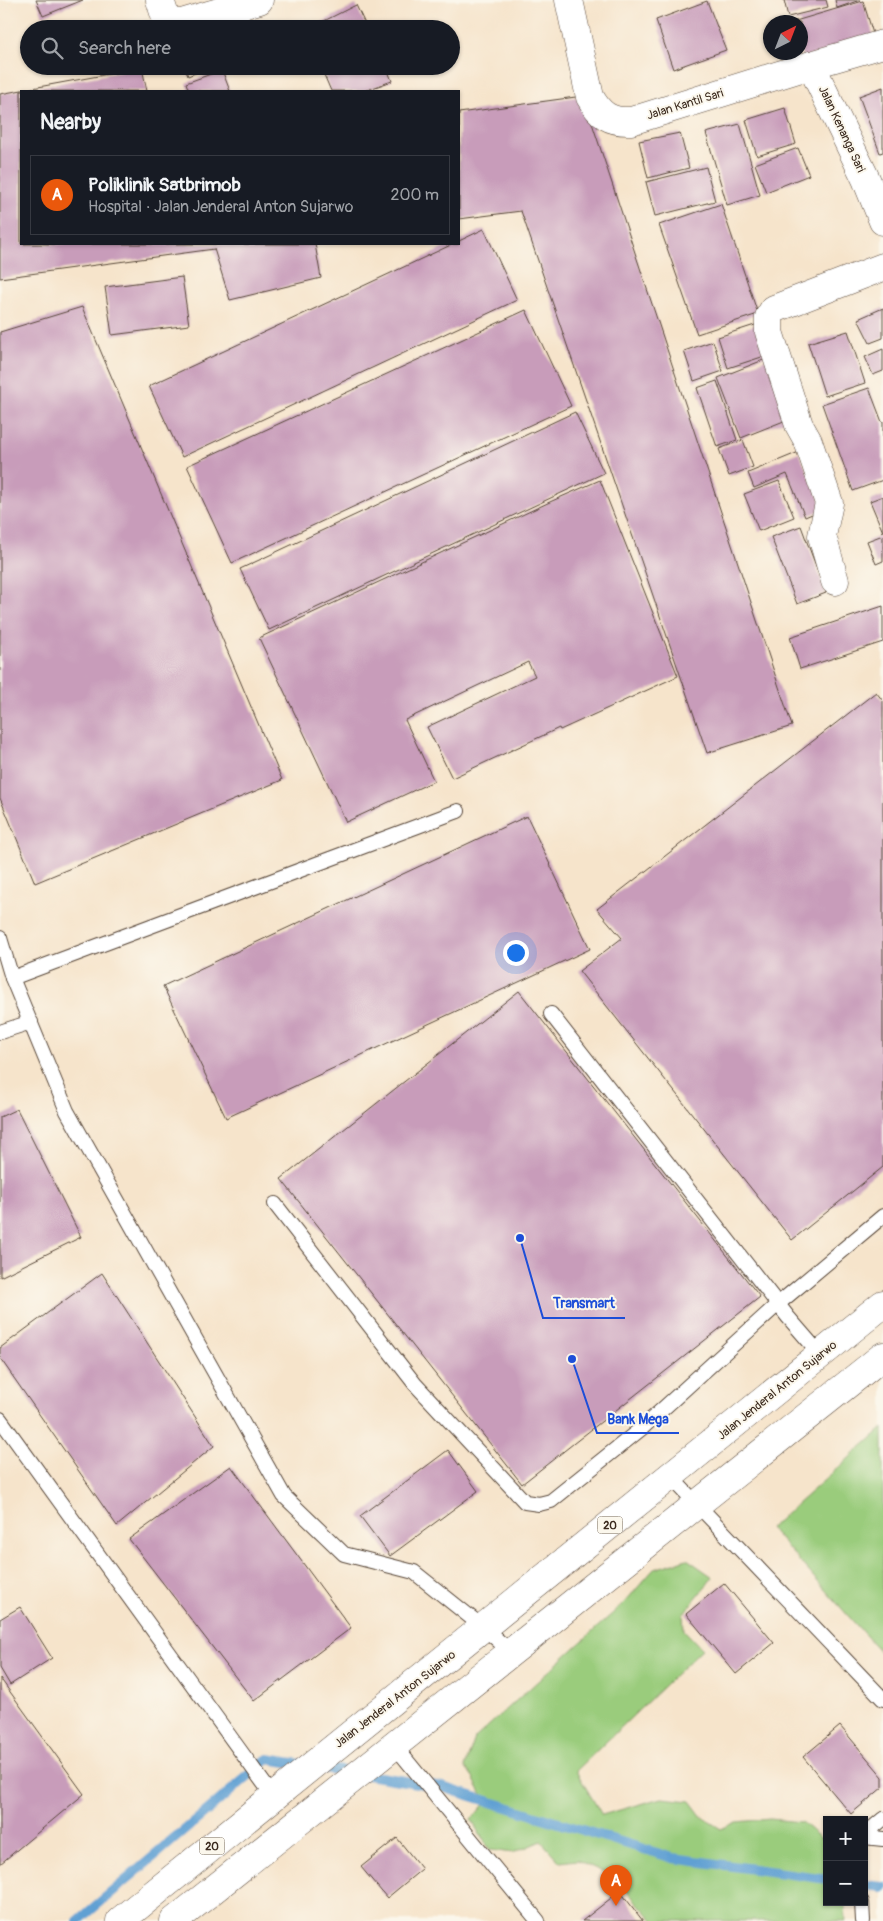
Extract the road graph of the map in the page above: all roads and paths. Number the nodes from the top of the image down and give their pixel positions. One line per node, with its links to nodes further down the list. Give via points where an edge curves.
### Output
1 (160, 0): 4 (main road)
2 (259, 0): 5 (main road)
3 (569, 0): 7 (main road, Jalan Kantil Sari, via 590,97 597,110 616,121 631,120)
4 (167, 20)
5 (192, 20)
6 (883, 44): 7 (main road, Jalan Kantil Sari)
7 (811, 65): 8 (main road, Jalan Kenanga Sari)
8 (883, 221)
9 (883, 267): 10 (main road, via 774,309 769,317 769,332 829,503 822,536)
10 (835, 581)
11 (458, 811): 13 (lane)
12 (0, 938): 13 (lane)
13 (12, 978): 15 (lane)
14 (551, 1014): 19 (lane)
15 (30, 1022): 16 (lane); 26 (lane, via 67,1111 284,1496 344,1554 414,1572)
16 (0, 1032)
17 (275, 1204): 19 (lane, via 415,1384 525,1502 539,1504 551,1501 642,1428)
18 (883, 1216): 19 (lane)
19 (778, 1304): 21 (lane)
20 (883, 1304): 21 (main road, Jalan Jenderal Anton Sujarwo / 20)
21 (820, 1354): 24 (main road, Jalan Jenderal Anton Sujarwo / 20)
22 (883, 1356): 25 (main road)
23 (0, 1419): 31 (lane)
24 (670, 1476): 25 (lane); 26 (main road, Jalan Jenderal Anton Sujarwo / 20)
25 (696, 1504): 27 (main road); 28 (lane)
26 (484, 1628): 27 (lane); 29 (main road, Jalan Jenderal Anton Sujarwo / 20)
27 (511, 1652): 30 (main road)
28 (883, 1699)
29 (346, 1737): 30 (main road); 31 (main road, Jalan Jenderal Anton Sujarwo / 20, via 304,1771)
30 (380, 1756): 37 (main road); 38 (lane, via 420,1777)
31 (266, 1787): 36 (main road, Jalan Jenderal Anton Sujarwo / 20)
32 (883, 1819): 33 (lane)
33 (868, 1832)
34 (868, 1837): 35 (lane)
35 (883, 1840)
36 (120, 1921)
37 (174, 1921)
38 (538, 1921)

